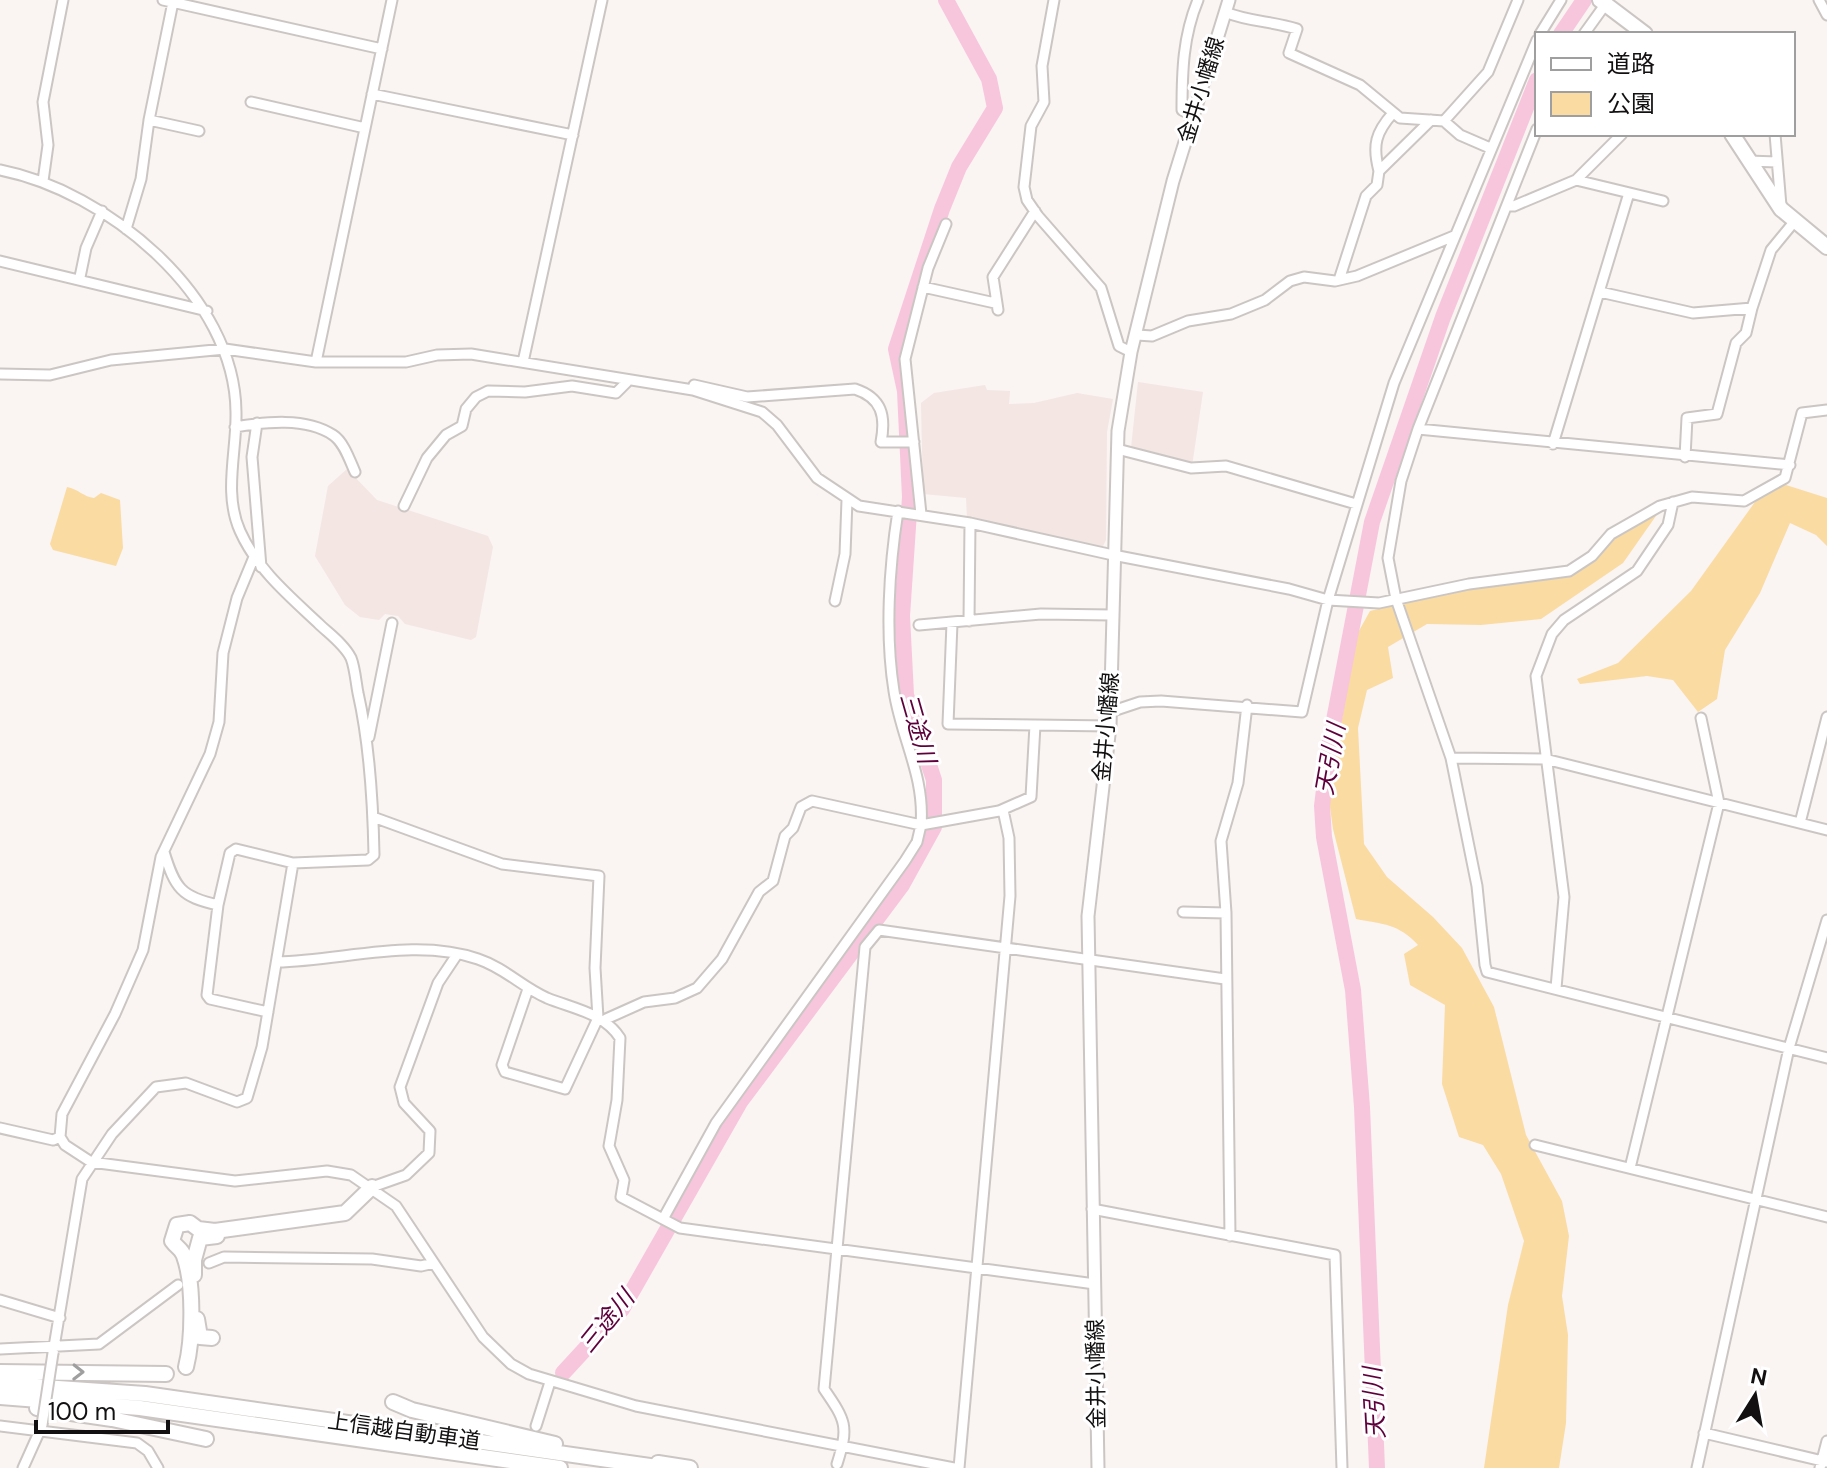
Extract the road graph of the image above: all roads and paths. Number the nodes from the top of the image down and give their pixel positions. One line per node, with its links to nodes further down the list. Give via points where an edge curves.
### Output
1 (63, 0): 38 (street, via 43,102 48,145)
2 (392, 0): 17 (street)
3 (602, 0): 28 (street)
4 (1054, 0): 44 (street, via 1042,66 1044,102 1031,126 1023,171 1027,200)
5 (1198, 0): 21 (street, via 1182,72 1182,110)
6 (1518, 0): 24 (street, via 1488,72)
7 (1561, 0): 13 (street)
8 (1819, 0): 12 (street)
9 (168, 1): 17 (street); 22 (street)
10 (1604, 2): 14 (street); 15 (highway)
11 (1227, 6): 20 (street, via 1254,23 1297,29 1289,53 1360,85); 21 (main road, 金井小幡線)
12 (1827, 15)
13 (1541, 32)
14 (1585, 32)
15 (1642, 32)
16 (1535, 45): 32 (street)
17 (382, 49): 18 (street)
18 (372, 94): 25 (street); 28 (street)
19 (251, 102): 25 (street)
20 (1393, 113): 23 (street); 36 (street, via 1377,131 1374,153)
21 (1193, 116): 57 (main road, 金井小幡線)
22 (149, 120): 26 (street); 47 (street, via 141,179)
23 (1431, 120): 24 (street); 36 (street)
24 (1444, 121): 32 (street)
25 (365, 128): 60 (street)
26 (199, 131)
27 (1535, 134): 41 (street)
28 (573, 135): 61 (street)
29 (1620, 136): 37 (street)
30 (1733, 136): 33 (highway)
31 (1775, 136): 34 (street)
32 (1490, 148): 48 (street)
33 (1748, 161): 34 (street); 42 (highway)
34 (1777, 162): 42 (street)
35 (0, 170): 38 (street)
36 (1379, 171): 52 (street)
37 (1576, 180): 39 (street); 41 (street)
38 (43, 181): 43 (street)
39 (1629, 193): 40 (street); 54 (street)
40 (1663, 201)
41 (1507, 206): 68 (street)
42 (1781, 209): 45 (highway)
43 (102, 211): 47 (street); 51 (street)
44 (1035, 211): 53 (street, via 993,277 997,307); 59 (street, via 1101,288 1119,346)
45 (1794, 222): 49 (highway); 55 (street, via 1771,250)
46 (946, 224): 53 (street)
47 (126, 229): 56 (street)
48 (1454, 236): 52 (street); 77 (street, via 1394,383)
49 (1827, 247)
50 (0, 261): 51 (street)
51 (80, 277): 56 (street)
52 (1339, 280): 57 (street, via 1304,277 1231,314 1188,321 1152,336)
53 (923, 287): 69 (street, via 905,359)
54 (1600, 292): 55 (street, via 1693,313); 70 (street)
55 (1752, 308): 72 (street, via 1746,333 1736,343 1723,405 1717,414 1687,418)
56 (207, 311): 58 (street)
57 (1137, 335): 59 (main road, 金井小幡線)
58 (225, 349): 60 (street); 62 (street, via 111,360 50,375); 67 (street, via 231,363)
59 (1131, 352): 71 (main road, 金井小幡線)
60 (316, 362): 61 (street, via 406,362 471,354)
61 (523, 362): 64 (street)
62 (0, 374)
63 (652, 380): 69 (street, via 747,397 855,389 869,393 882,411 881,442)
64 (627, 382): 75 (street, via 693,390 762,412 817,478); 78 (street, via 616,393 572,386 488,391 476,397 462,426 446,435 427,458)
65 (1827, 410): 73 (street, via 1802,413)
66 (257, 423): 67 (street); 74 (street, via 272,421 335,436); 84 (street, via 252,457)
67 (235, 427): 83 (street, via 234,512)
68 (1418, 429): 70 (street); 85 (street, via 1391,532 1389,579)
69 (914, 442): 80 (street)
70 (1553, 444): 72 (street)
71 (1117, 449): 77 (street, via 1191,468 1226,466); 82 (main road, 金井小幡線)
72 (1685, 457): 73 (street)
73 (1790, 465): 76 (street, via 1785,478 1744,501 1692,497)
74 (355, 472)
75 (847, 500): 79 (street); 87 (street, via 845,554)
76 (1673, 502): 85 (street, via 1630,520 1569,571); 101 (street, via 1663,534 1637,571 1564,620 1552,634 1536,676)
77 (1356, 504): 86 (street)
78 (404, 506)
79 (898, 511): 80 (street); 106 (street, via 891,664 897,710 916,766)
80 (920, 514): 81 (street)
81 (970, 523): 82 (street); 89 (street)
82 (1113, 555): 86 (street); 88 (main road, 金井小幡線)
83 (254, 557): 84 (street); 108 (street, via 223,653 219,722 210,754)
84 (262, 568): 99 (street, via 351,658)
85 (1396, 599): 86 (street); 100 (street)
86 (1328, 600): 93 (street, via 1302,712)
87 (835, 601)
88 (1112, 615): 89 (street); 94 (main road, 金井小幡線)
89 (969, 621): 91 (street)
90 (392, 623): 99 (street)
91 (952, 623): 92 (street); 97 (street, via 948,724)
92 (919, 625)
93 (1247, 705): 94 (street, via 1140,702); 112 (street, via 1238,783 1221,841)
94 (1110, 712): 98 (main road, 金井小幡線)
95 (1827, 717): 105 (street)
96 (1701, 718): 102 (street)
97 (1035, 725): 98 (street); 103 (street, via 1033,793)
98 (1110, 726): 116 (main road, 金井小幡線, via 1090,875)
99 (369, 741): 104 (street)
100 (1451, 758): 101 (street); 119 (street, via 1477,886 1487,972)
101 (1545, 759): 102 (street); 119 (street, via 1564,897)
102 (1719, 803): 105 (street); 122 (street)
103 (1003, 810): 106 (street); 114 (street, via 1009,853)
104 (373, 817): 109 (street, via 374,855 368,860); 123 (street, via 502,864 599,876 595,968)
105 (1800, 823): 107 (street)
106 (921, 825): 123 (street, via 812,801 801,807 785,836 773,881 759,892 722,959 697,988); 135 (street, via 905,861 716,1123)
107 (1827, 830)
108 (164, 852): 110 (street, via 173,880 191,899); 127 (street, via 143,950 68,1099)
109 (293, 863): 110 (street, via 236,849 230,853); 117 (street)
110 (218, 905): 121 (street, via 207,995)
111 (1183, 912): 112 (street)
112 (1226, 913): 118 (street)
113 (1827, 920): 124 (street)
114 (1006, 948): 116 (street); 137 (street, via 879,930 865,947); 140 (street)
115 (456, 956): 117 (street, via 392,951); 120 (street, via 504,969); 131 (street, via 438,983 400,1087 404,1103 430,1131 429,1153 406,1175)
116 (1088, 959): 118 (street); 133 (main road, 金井小幡線)
117 (277, 962): 121 (street)
118 (1225, 979): 136 (street)
119 (1556, 988): 122 (street)
120 (528, 989): 123 (street); 123 (street, via 502,1065 505,1072 565,1089)
121 (268, 1012): 129 (street, via 247,1098 237,1102 186,1083 156,1087)
122 (1665, 1016): 124 (street); 130 (street)
123 (602, 1018): 135 (street, via 620,1038 609,1146 624,1180 621,1197)
124 (1789, 1048): 125 (street); 132 (street)
125 (1827, 1058)
126 (0, 1128): 127 (street, via 53,1140)
127 (60, 1137): 129 (street, via 75,1155)
128 (1535, 1145): 130 (street)
129 (91, 1162): 131 (street, via 235,1181 339,1172); 144 (street, via 74,1212)
130 (1630, 1168): 132 (street)
131 (372, 1187): 139 (street, via 396,1206); 145 (highway, via 362,1207 345,1219 200,1238 194,1260 198,1328 200,1337); 148 (highway, via 345,1213 215,1231 190,1223 177,1225 172,1241 182,1251 188,1275 191,1331)
132 (1754, 1199): 134 (street); 159 (street)
133 (1092, 1209): 136 (street); 141 (main road, 金井小幡線)
134 (1827, 1217)
135 (664, 1219): 137 (street, via 680,1228)
136 (1230, 1236): 172 (street, via 1335,1255)
137 (836, 1249): 140 (street); 162 (street, via 824,1389 842,1414)
138 (209, 1263): 139 (street, via 224,1257)
139 (434, 1263): 151 (street, via 497,1352)
140 (976, 1268): 141 (street); 170 (street)
141 (1095, 1284): 171 (main road, 金井小幡線)
142 (178, 1285): 147 (street, via 99,1344)
143 (0, 1300): 144 (street)
144 (60, 1318): 147 (street)
145 (212, 1338)
146 (0, 1349): 147 (street)
147 (54, 1350): 158 (street, bridge)
148 (186, 1367)
149 (0, 1372): 150 (highway, one-way to 150)
150 (166, 1374)
151 (550, 1382): 157 (street); 162 (street, via 636,1406)
152 (0, 1384): 168 (highway, 上信越自動車道, via 145,1394)
153 (0, 1397): 167 (highway, 上信越自動車道, via 140,1408)
154 (393, 1402): 169 (highway, via 550,1443)
155 (0, 1404): 160 (highway)
156 (0, 1426): 158 (street)
157 (536, 1426)
158 (40, 1429): 165 (street); 166 (street, via 137,1443)
159 (1704, 1433): 164 (street); 173 (street)
160 (206, 1439)
161 (1827, 1441): 164 (street)
162 (842, 1447): 163 (street); 170 (street)
163 (837, 1464)
164 (1823, 1464)
165 (23, 1468)
166 (158, 1468)
167 (560, 1468)
168 (664, 1468)
169 (690, 1468)
170 (956, 1468)
171 (1098, 1468)
172 (1342, 1468)
173 (1697, 1468)

